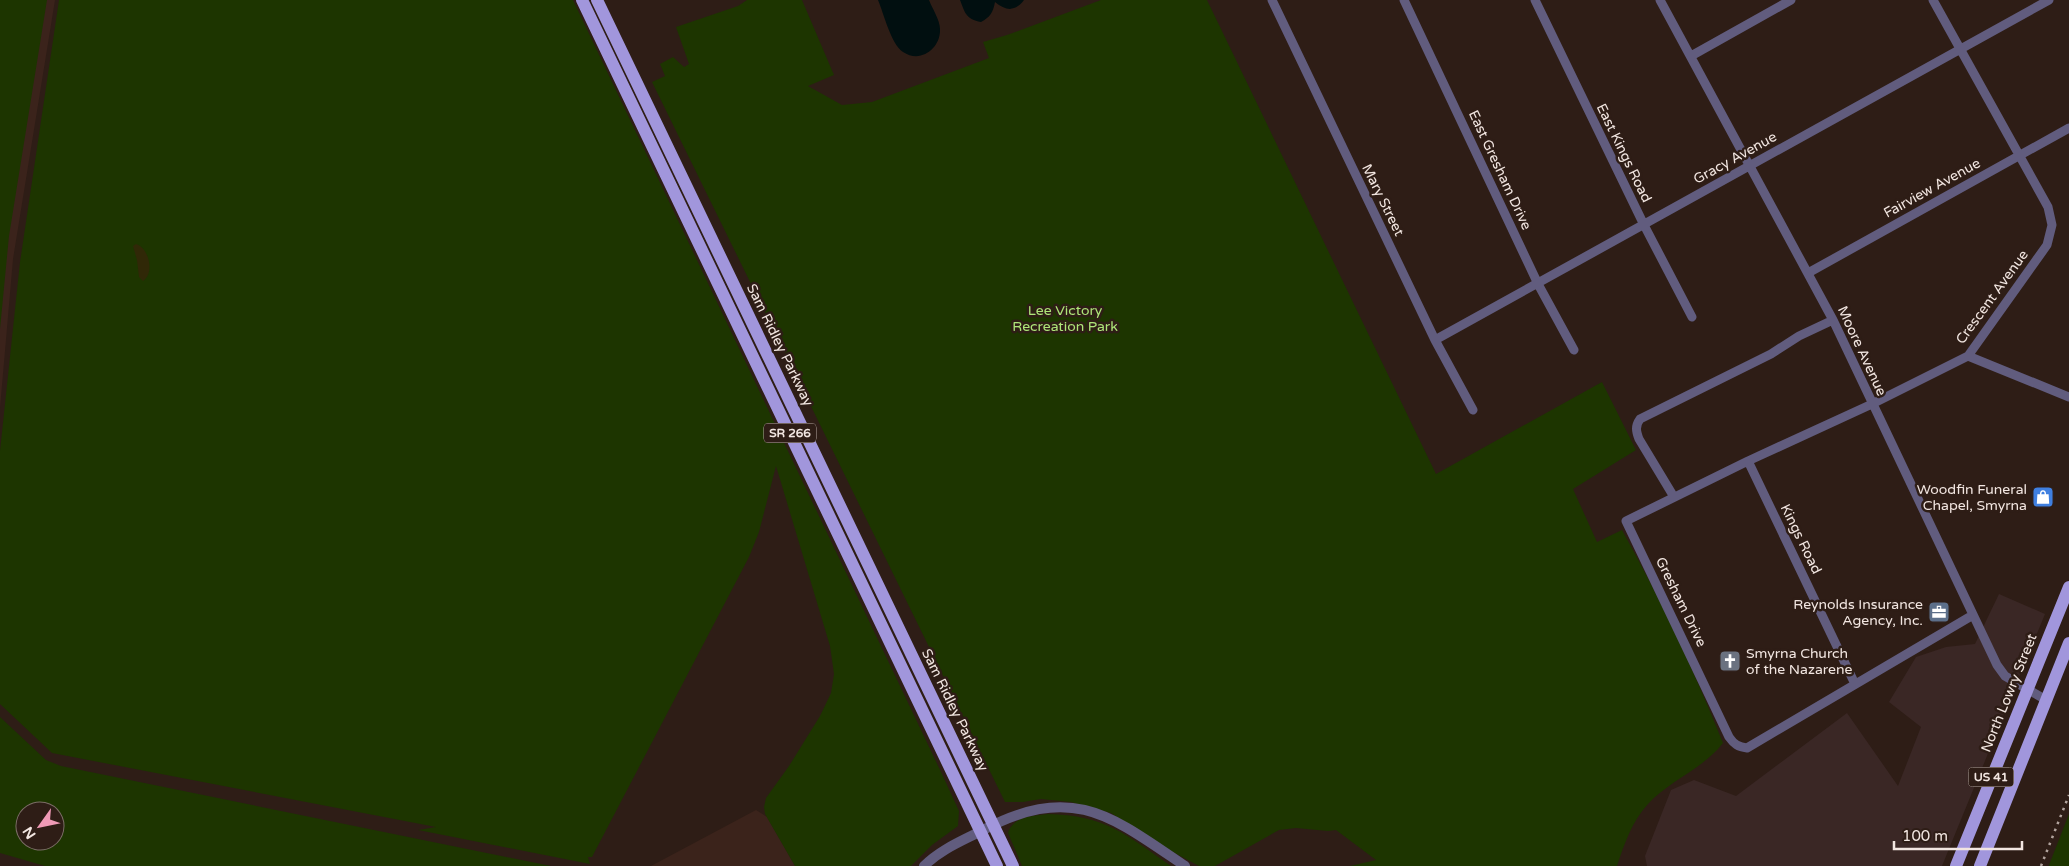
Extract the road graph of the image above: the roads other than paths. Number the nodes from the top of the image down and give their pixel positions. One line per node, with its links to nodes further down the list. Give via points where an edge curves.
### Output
1 (582, 0): 36 (main road, Sam Ridley Parkway / SR 266)
2 (597, 0): 35 (main road, Sam Ridley Parkway / SR 266)
3 (1272, 0): 20 (street, Mary Street)
4 (1404, 0): 17 (street, East Gresham Drive)
5 (1535, 0): 15 (street, East Kings Road)
6 (1660, 0): 11 (street, Moore Avenue)
7 (1791, 0): 11 (street)
8 (1933, 0): 10 (street, Crescent Avenue)
9 (2048, 0): 10 (street, Gracy Avenue)
10 (1960, 49): 13 (street, Crescent Avenue); 14 (street, Gracy Avenue)
11 (1691, 56): 14 (street, Moore Avenue)
12 (2069, 128): 13 (street, Fairview Avenue)
13 (2018, 156): 16 (street, Fairview Avenue); 22 (street, Crescent Avenue, via 2050,213 2050,237)
14 (1750, 165): 15 (street, Gracy Avenue); 16 (street, Moore Avenue)
15 (1644, 225): 17 (street, Gracy Avenue); 18 (street, East Kings Road)
16 (1808, 273): 19 (street, Moore Avenue)
17 (1538, 284): 20 (street, Gracy Avenue); 21 (street, East Gresham Drive)
18 (1692, 317)
19 (1833, 320): 24 (street, Moore Avenue); 27 (street, via 1640,419 1636,424 1639,439)
20 (1435, 340): 25 (street, Mary Street)
21 (1574, 350)
22 (1968, 356): 23 (street); 24 (street, Crescent Avenue)
23 (2069, 397)
24 (1872, 404): 26 (street, Crescent Avenue); 30 (street, Moore Avenue)
25 (1473, 410)
26 (1748, 460): 27 (street, Crescent Avenue); 32 (street, Kings Road)
27 (1674, 497): 28 (street, Crescent Avenue)
28 (1626, 521): 32 (street, Gresham Drive, via 1726,732 1738,746 1747,748)
29 (2069, 587): 33 (main road, North Lowry Street / US 41)
30 (1973, 615): 32 (street); 33 (street, Moore Avenue, via 2001,671)
31 (2069, 643): 34 (main road, US 41)
32 (1856, 684)
33 (2027, 689): 34 (street, Moore Avenue); 41 (main road, North Lowry Street / US 41)
34 (2046, 700): 42 (main road, US 41)
35 (993, 825): 36 (street); 39 (main road, Sam Ridley Parkway / SR 266); 40 (street, via 1034,810 1071,807 1112,819)
36 (980, 832): 37 (street, via 941,852); 38 (main road, Sam Ridley Parkway / SR 266)
37 (924, 866)
38 (997, 866)
39 (1013, 866)
40 (1185, 866)
41 (1956, 866)
42 (1980, 866)

